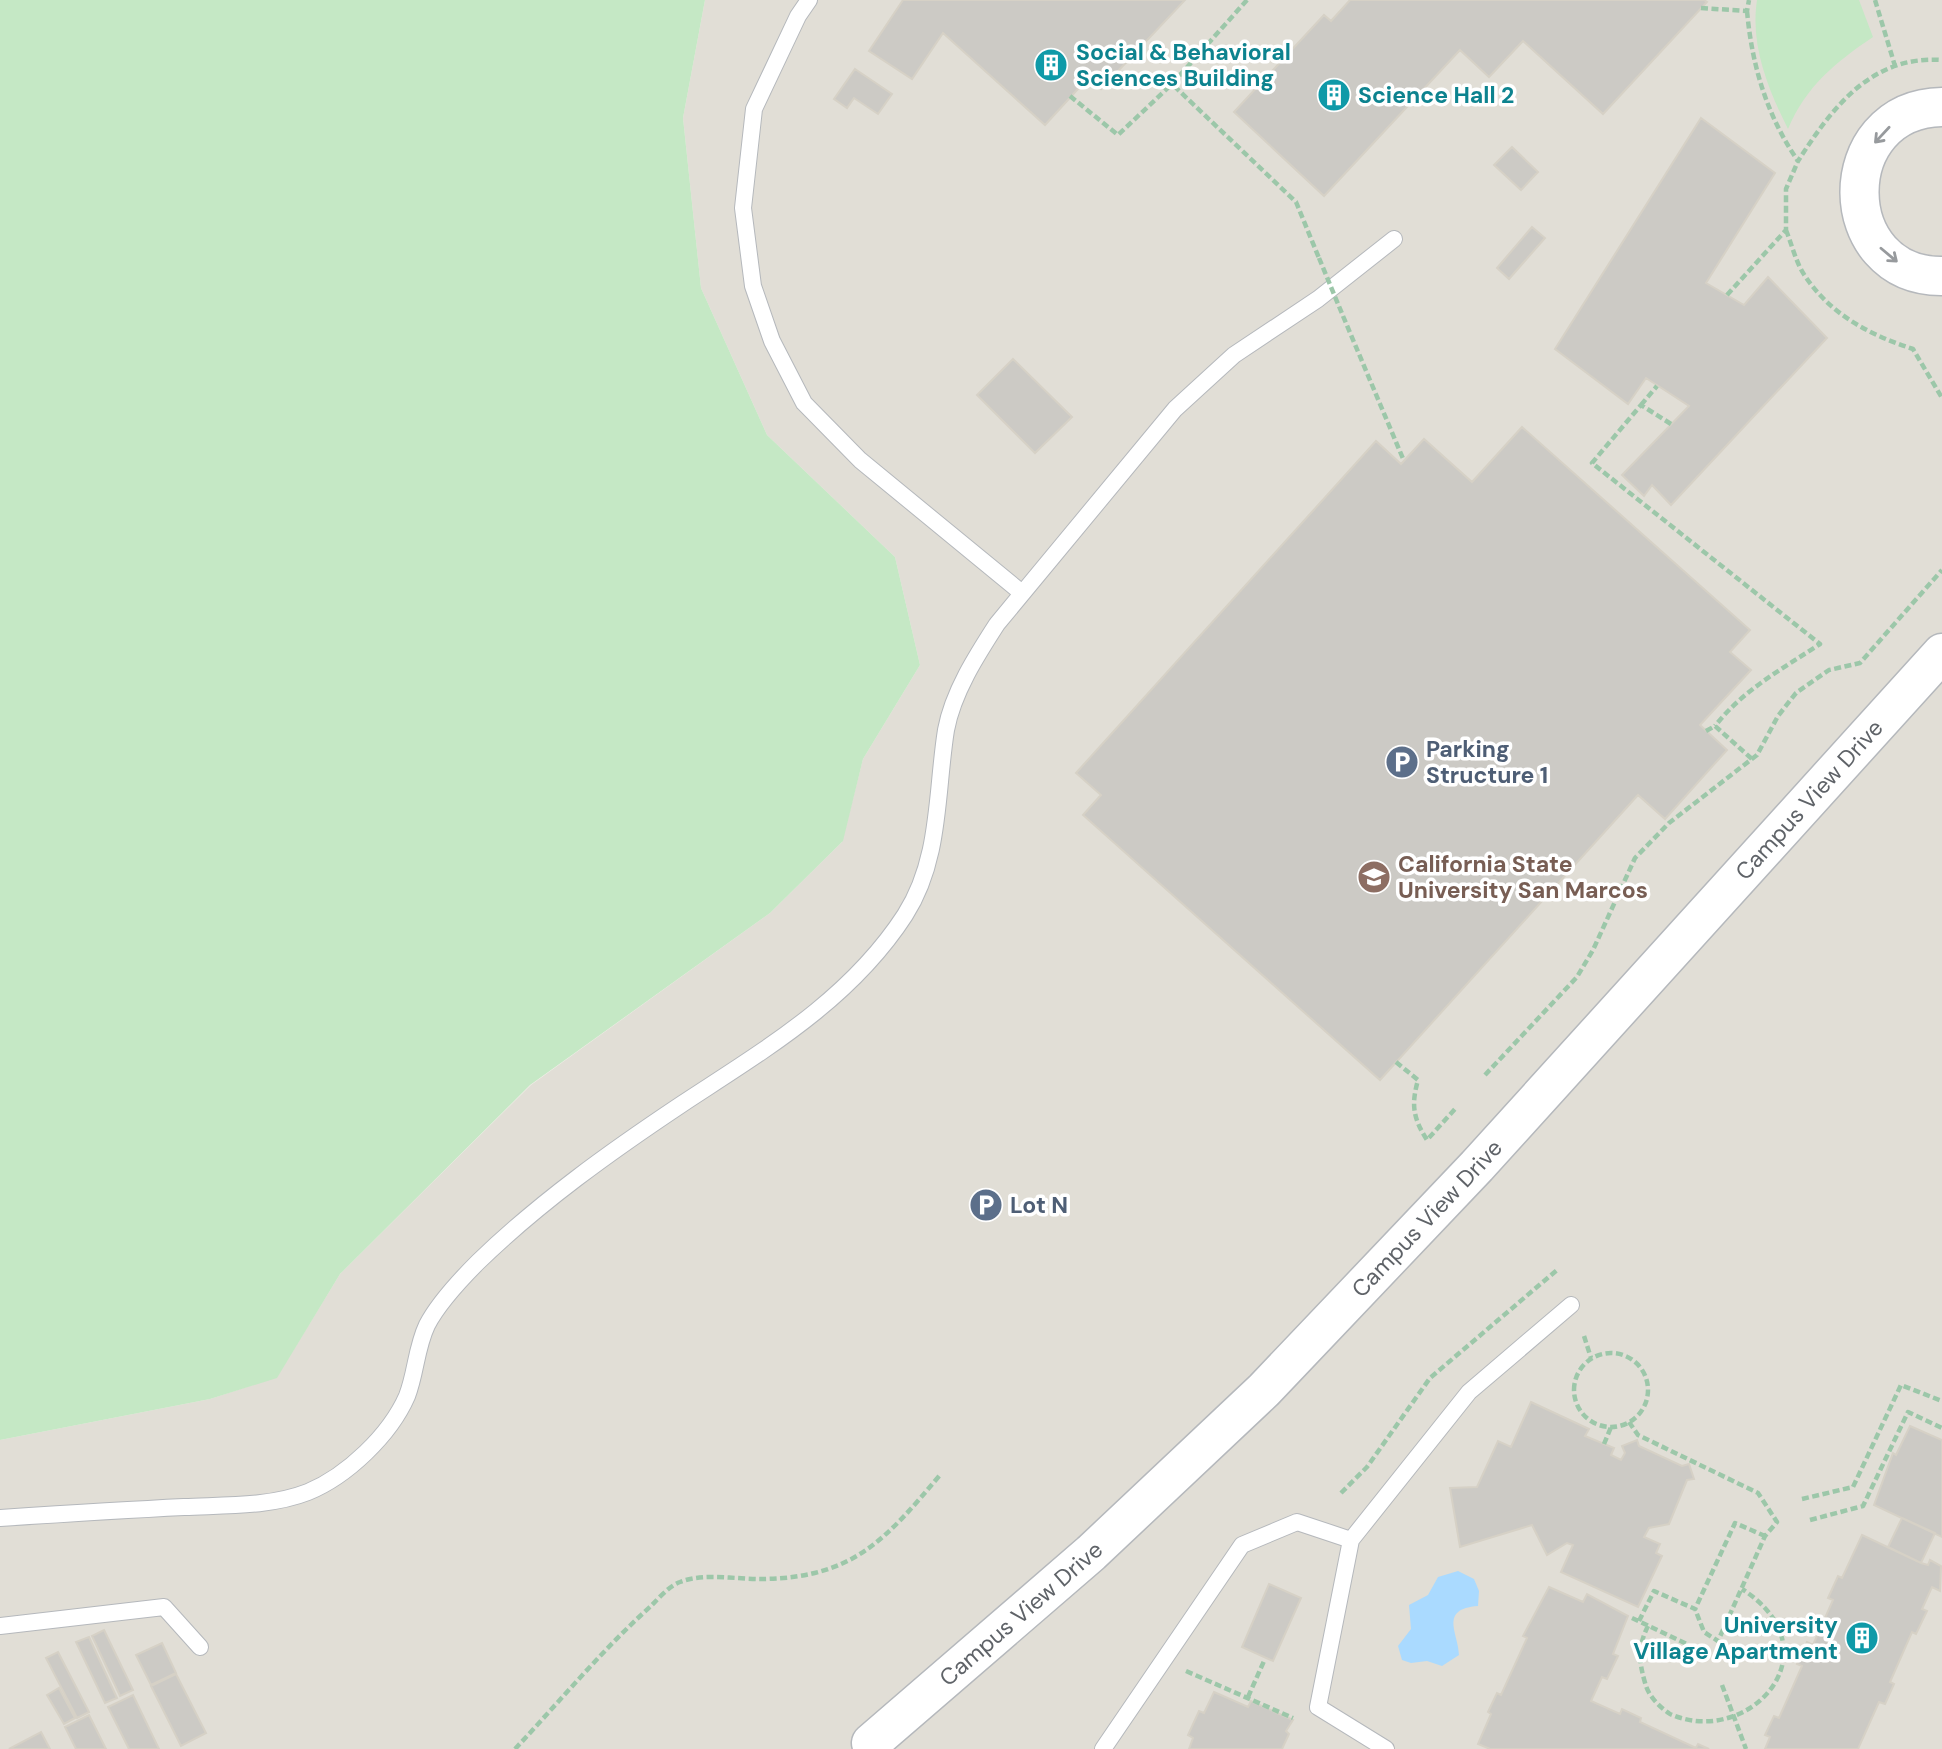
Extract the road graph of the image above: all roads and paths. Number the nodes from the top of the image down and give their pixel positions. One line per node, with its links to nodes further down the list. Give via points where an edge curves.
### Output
1 (809, 0): 23 (lane, via 754,109 743,208 753,286 772,341 804,403 860,460)
2 (1247, 0): 9 (path)
3 (1749, 0): 6 (path)
4 (1875, 0): 8 (path)
5 (1701, 8): 6 (path)
6 (1747, 11): 12 (path, via 1750,47 1769,110)
7 (1942, 60): 8 (path)
8 (1895, 66): 12 (path, via 1862,82 1847,96)
9 (1172, 84): 10 (path, via 1118,135); 21 (path, bridge, via 1296,202)
10 (1070, 96)
11 (1942, 107): 15 (street, one-way to 15, via 1904,116 1882,132 1867,153 1858,179 1858,206 1867,231 1883,253 1905,268)
12 (1798, 161): 13 (path, via 1786,189)
13 (1786, 230): 16 (path); 18 (path, via 1804,275 1839,315 1883,340 1913,349)
14 (1394, 239): 23 (lane, via 1318,299 1234,355 1175,409)
15 (1942, 276)
16 (1727, 295)
17 (1657, 386): 19 (path)
18 (1942, 398)
19 (1641, 405): 20 (path); 25 (path, via 1592,463 1820,644 1753,687)
20 (1671, 424)
21 (1404, 461)
22 (1942, 570): 27 (path, via 1860,663 1829,670 1796,693)
23 (1022, 593): 41 (lane, via 974,659 957,698 947,727 933,846 906,913 881,947 826,1006 616,1148 541,1204 477,1264 428,1325 407,1395 390,1425 340,1475 307,1493 256,1503)
24 (1942, 653): 59 (street, Campus View Drive, via 1485,1157 1264,1390 1091,1553)
25 (1715, 726): 26 (path); 27 (path)
26 (1706, 731)
27 (1752, 759): 29 (path, via 1669,823 1635,858 1577,977)
28 (1396, 1062): 30 (path, via 1419,1080 1412,1102 1415,1122 1427,1140)
29 (1485, 1075)
30 (1455, 1109)
31 (1572, 1305): 44 (lane, via 1469,1392)
32 (1584, 1336): 33 (path)
33 (1591, 1358): 35 (path, via 1615,1353 1628,1356 1645,1374 1648,1399); 36 (path, via 1577,1376 1576,1400 1588,1419)
34 (1942, 1401): 40 (path, via 1901,1385 1853,1487)
35 (1629, 1422): 36 (path); 43 (path, via 1638,1436 1758,1493 1777,1522)
36 (1611, 1427): 38 (path)
37 (1942, 1428): 42 (path, via 1908,1412 1863,1506)
38 (1604, 1444)
39 (940, 1475): 60 (path, via 905,1516 862,1555 820,1574 695,1578 677,1583 633,1622)
40 (1802, 1499)
41 (0, 1518)
42 (1810, 1520)
43 (1765, 1536): 45 (path); 46 (path, via 1735,1523)
44 (1351, 1540): 61 (lane, via 1297,1522 1242,1545); 62 (lane, via 1318,1707)
45 (1742, 1589): 46 (path, via 1718,1641 1704,1632); 58 (path, via 1775,1620 1784,1655 1779,1684 1771,1697 1755,1713)
46 (1695, 1609): 48 (path, via 1654,1591)
47 (1632, 1618): 48 (path)
48 (1639, 1621): 50 (path)
49 (0, 1626): 52 (lane, via 164,1607)
50 (1648, 1626): 51 (path); 58 (path, via 1638,1657 1648,1691 1662,1709 1695,1728)
51 (1689, 1645)
52 (200, 1647)
53 (1264, 1661): 56 (path)
54 (1176, 1667): 56 (path)
55 (1722, 1685): 58 (path)
56 (1248, 1698): 57 (path)
57 (1298, 1720)
58 (1736, 1722): 63 (path)
59 (871, 1743)
60 (515, 1749)
61 (1103, 1749)
62 (1387, 1749)
63 (1746, 1749)

